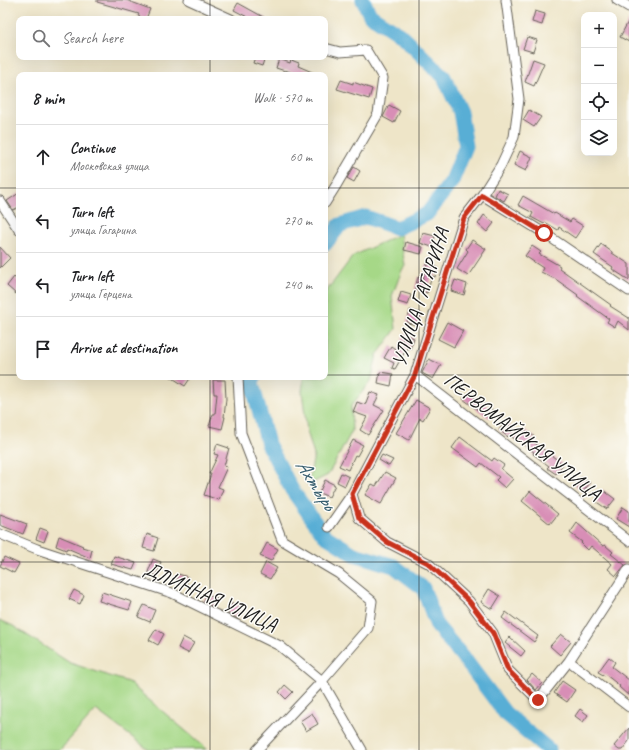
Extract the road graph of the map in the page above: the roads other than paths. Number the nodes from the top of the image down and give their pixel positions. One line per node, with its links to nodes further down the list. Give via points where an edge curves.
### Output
1 (189, 0): 5 (street)
2 (506, 0): 7 (street, УЛИЦА ГАГАРИНА, via 519,99 514,137 501,165)
3 (617, 0): 4 (street)
4 (629, 7)
5 (224, 16)
6 (328, 49): 8 (street, via 340,52 366,50 383,78 378,114)
7 (482, 195): 11 (street, via 544,233); 12 (street, УЛИЦА ГАГАРИНА, via 464,218)
8 (328, 198)
9 (0, 201): 10 (street)
10 (16, 225)
11 (629, 291)
12 (415, 375): 14 (street, УЛИЦА ГАГАРИНА); 17 (street, ПЕРВОМАЙСКАЯ УЛИЦА)
13 (238, 380): 20 (street, via 241,433 282,540 339,574 372,601 368,628)
14 (352, 494): 15 (street, УЛИЦА ГАГАРИНА); 19 (street, via 359,518 387,542 428,563 469,601 493,633 508,670 538,700)
15 (329, 527)
16 (0, 534): 20 (street, ДЛИННАЯ УЛИЦА, via 37,549 172,593 280,646)
17 (629, 541)
18 (629, 569): 19 (street)
19 (569, 661): 21 (street)
20 (322, 681): 22 (street); 23 (street, ДЛИННАЯ УЛИЦА)
21 (629, 707)
22 (257, 750)
23 (362, 750)

